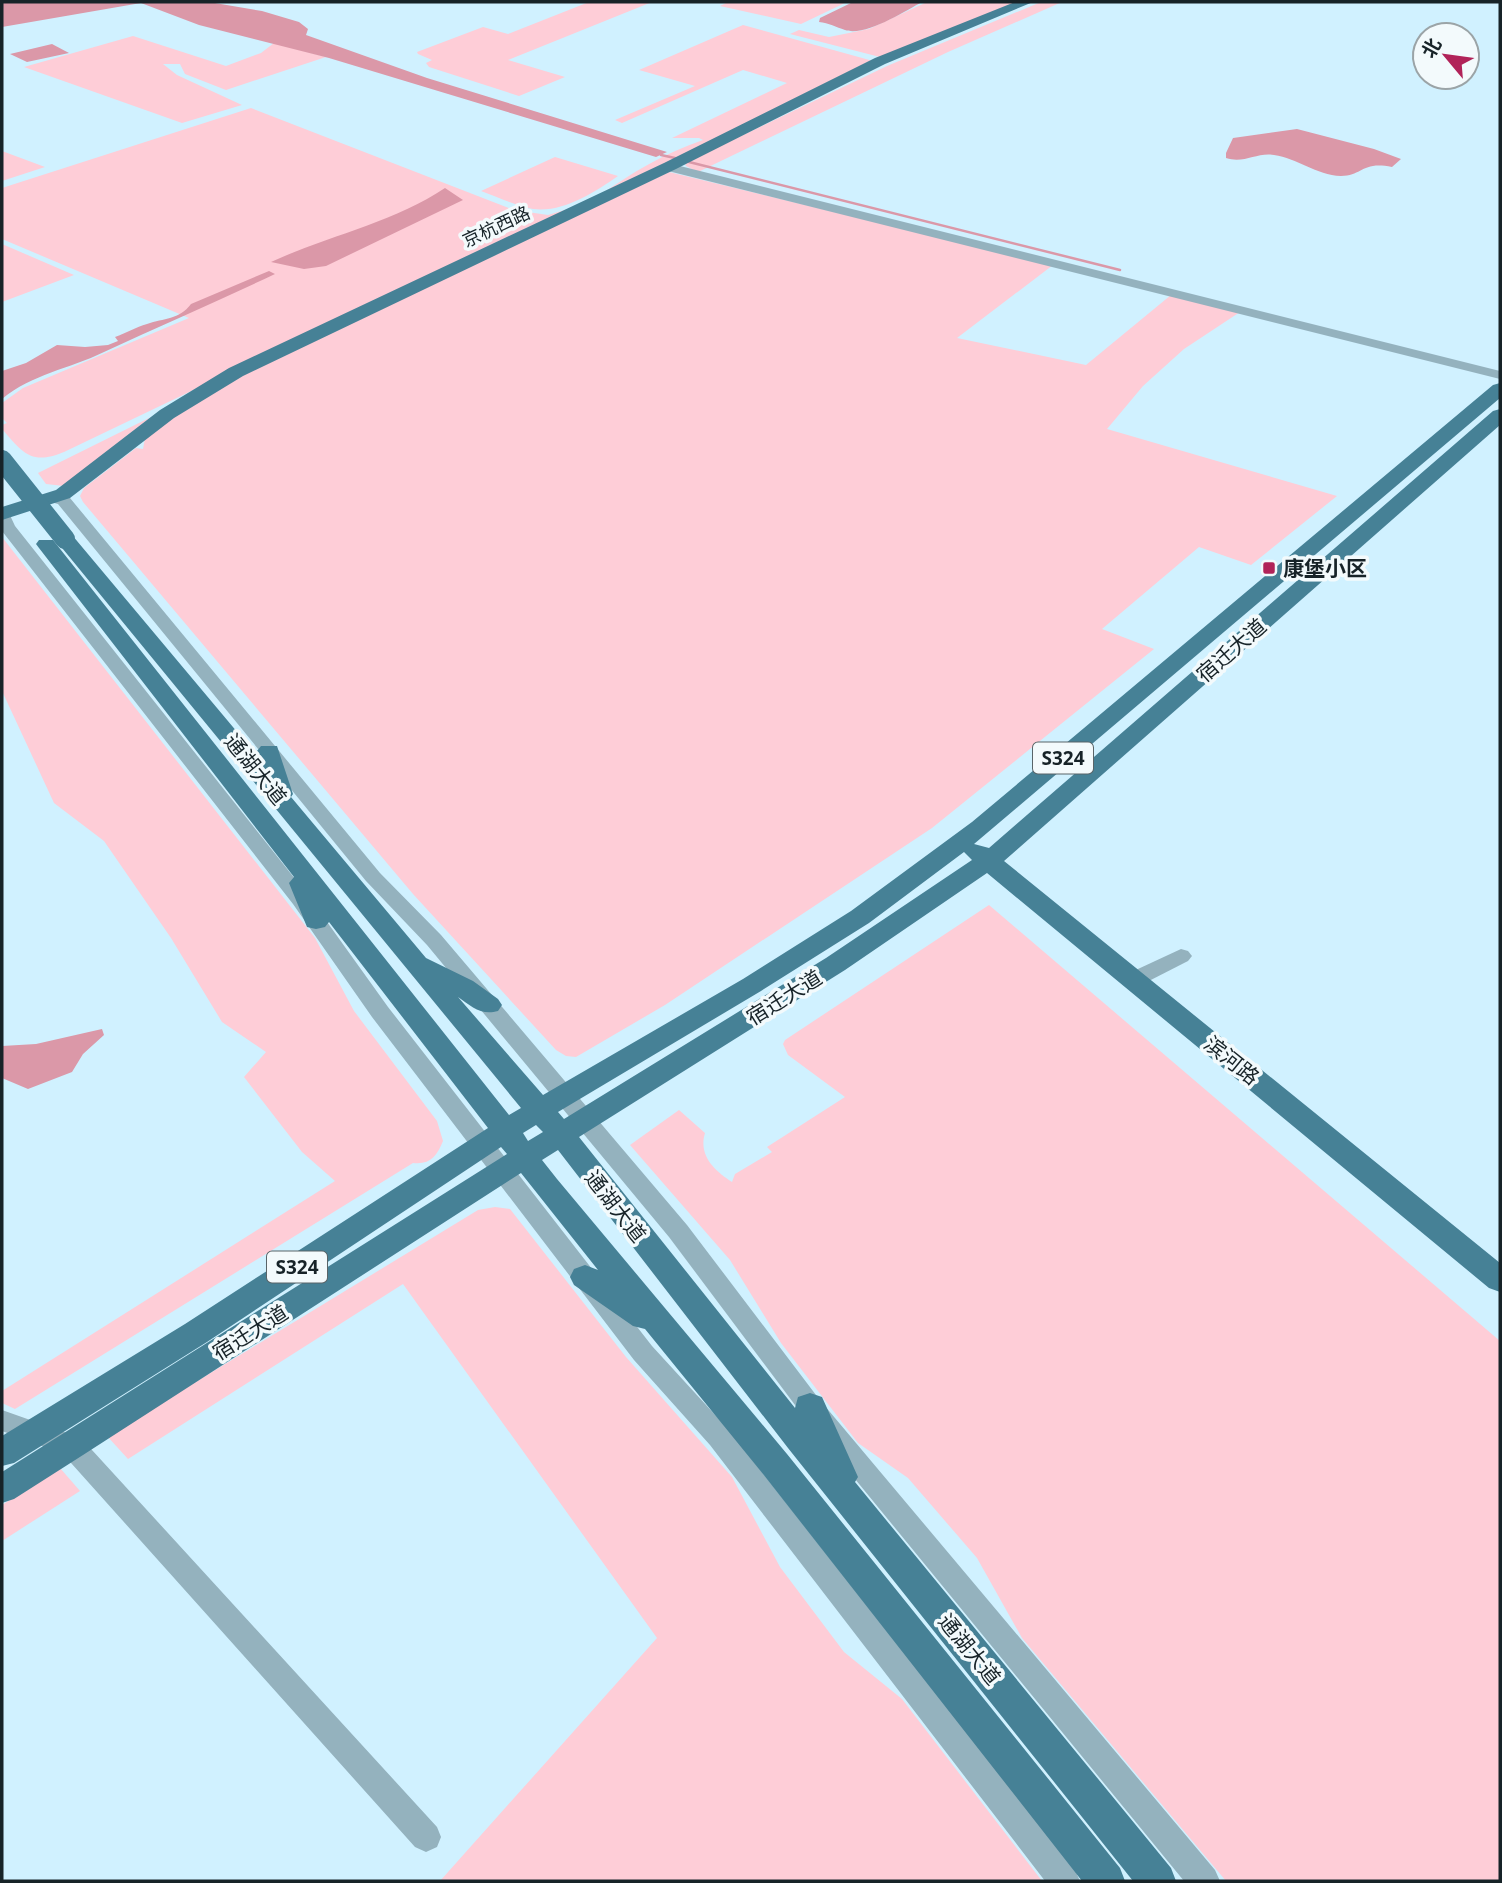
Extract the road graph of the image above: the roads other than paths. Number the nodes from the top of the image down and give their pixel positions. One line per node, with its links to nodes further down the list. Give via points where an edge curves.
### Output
1 (1026, 2): 2 (main road, 京杭西路, via 880,61)
2 (668, 167): 3 (street); 8 (main road, 京杭西路, via 236,372 167,414)
3 (1500, 375)
4 (1500, 389): 13 (main road, 宿迁大道 / S324)
5 (1500, 415): 14 (main road, 宿迁大道 / S324)
6 (2, 460): 10 (main road, bridge)
7 (2, 489): 10 (main road)
8 (53, 498): 9 (main road, 京杭西路); 11 (street, via 64,501)
9 (2, 514): 16 (street, via 7,527)
10 (56, 542): 12 (main road, 通湖大道); 15 (main road, 通湖大道)
11 (269, 751): 12 (main road); 20 (street, via 373,877)
12 (284, 803): 18 (main road, 通湖大道)
13 (962, 842): 14 (main road, 滨河路); 23 (main road, 宿迁大道 / S324, via 860,917)
14 (988, 860): 19 (main road, 滨河路); 24 (main road, 宿迁大道 / S324, via 871,942)
15 (297, 865): 16 (main road); 22 (main road, 通湖大道)
16 (316, 921): 25 (street, via 380,1012)
17 (1181, 956): 19 (street)
18 (413, 960): 20 (main road); 21 (main road, 通湖大道)
19 (1133, 980): 29 (main road, 滨河路)
20 (488, 1005): 23 (street)
21 (475, 1035): 22 (main road, via 458,1050); 23 (main road, 通湖大道)
22 (442, 1048): 25 (main road, 通湖大道)
23 (552, 1102): 24 (main road, 通湖大道); 25 (main road, 宿迁大道 / S324)
24 (573, 1127): 26 (main road, 宿迁大道 / S324); 27 (main road, 通湖大道); 30 (street, via 678,1231)
25 (494, 1138): 26 (main road, 通湖大道); 32 (main road, 宿迁大道 / S324)
26 (514, 1164): 28 (main road, 通湖大道); 33 (main road, 宿迁大道 / S324)
27 (637, 1233): 28 (main road, via 621,1222 606,1220 596,1230); 36 (main road, 通湖大道)
28 (591, 1262): 38 (street, via 643,1353 719,1437); 39 (main road, 通湖大道, via 664,1329)
29 (1500, 1279)
30 (810, 1406): 36 (main road); 41 (street)
31 (2, 1420): 32 (street)
32 (35, 1432): 33 (street); 34 (main road, 宿迁大道 / S324)
33 (72, 1446): 35 (main road, 宿迁大道 / S324); 37 (street)
34 (2, 1453)
35 (2, 1489)
36 (849, 1499): 40 (main road, 通湖大道)
37 (426, 1838)
38 (1064, 1881)
39 (1106, 1881)
40 (1157, 1881)
41 (1204, 1881)

